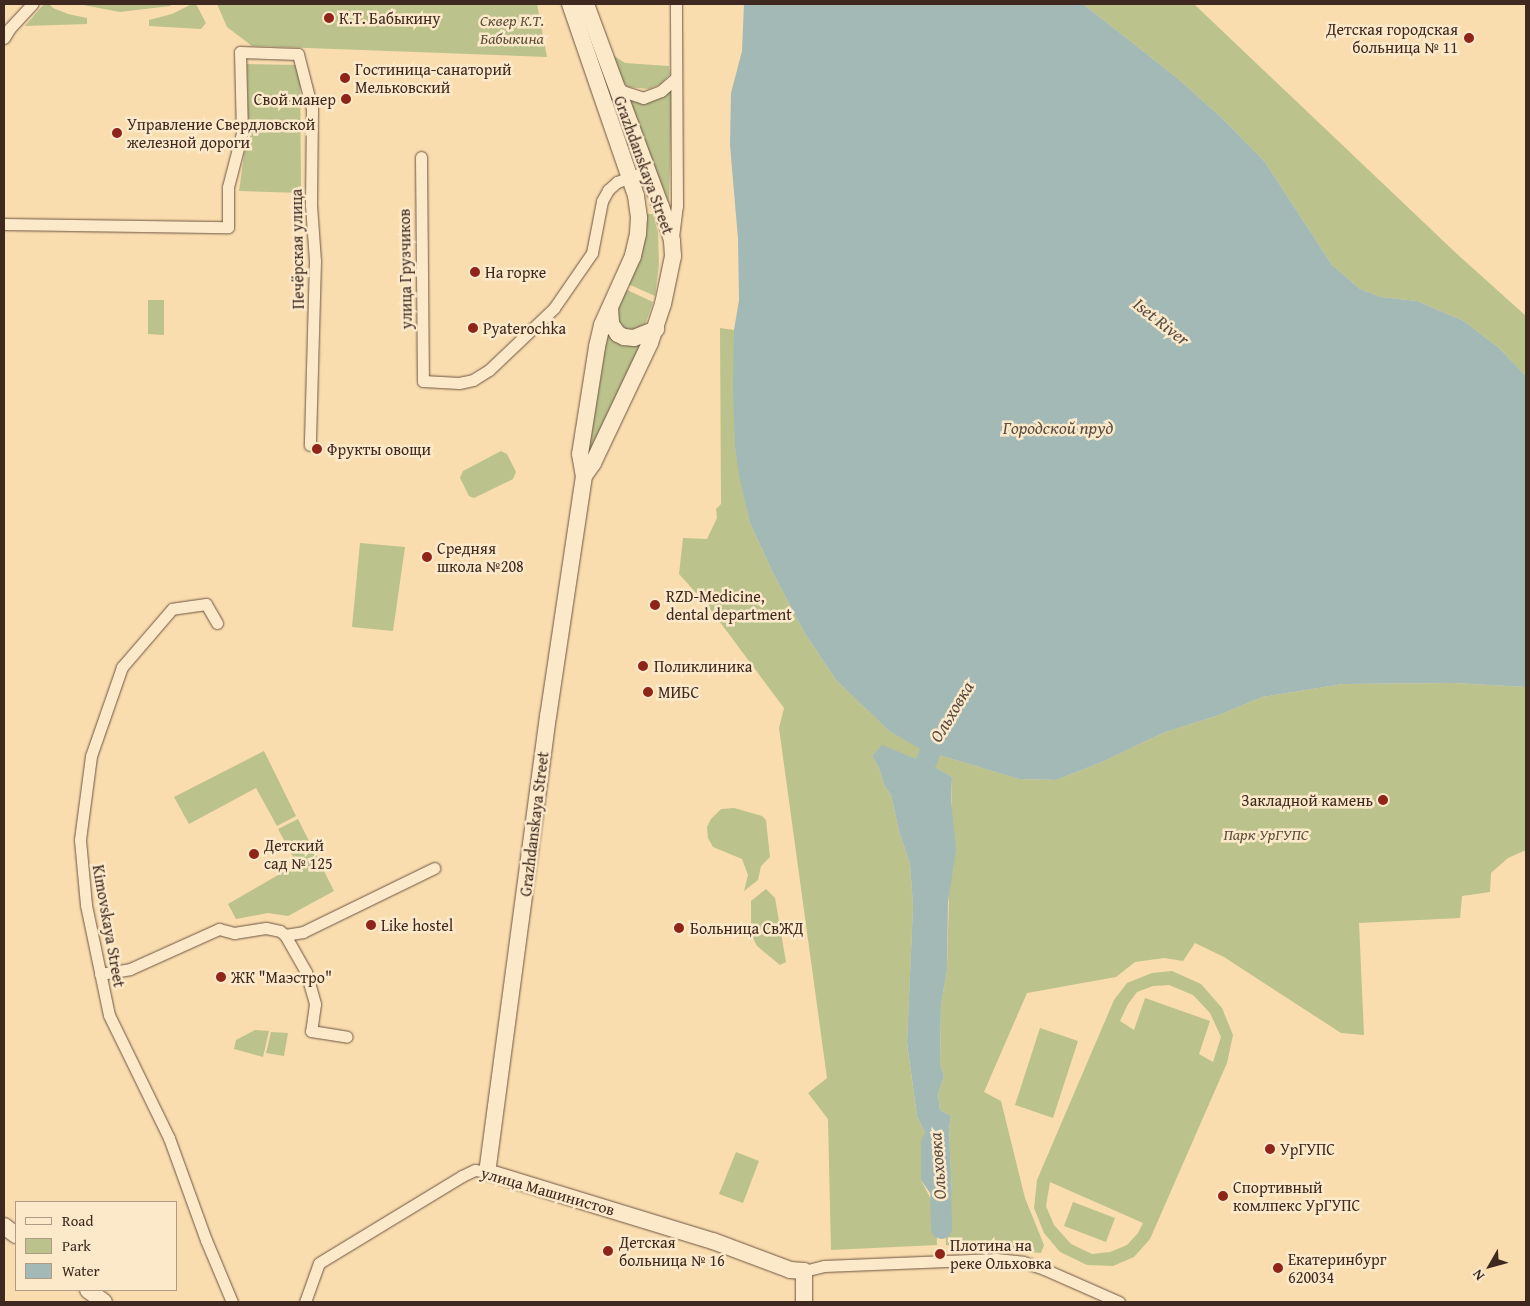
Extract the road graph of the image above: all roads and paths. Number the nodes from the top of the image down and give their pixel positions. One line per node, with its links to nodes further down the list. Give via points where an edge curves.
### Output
1 (32, 4): 5 (street)
2 (570, 4): 10 (street, Grazhdanskaya Street)
3 (586, 4): 7 (street, Grazhdanskaya Street)
4 (676, 4): 6 (street)
5 (4, 38)
6 (675, 79): 7 (street, via 661,92 643,98 622,91); 12 (street, via 677,206)
7 (613, 81): 9 (street, Grazhdanskaya Street)
8 (421, 157): 10 (street, улица Грузчиков, via 423,381 459,383 473,380 519,344 554,308 575,280 592,252 602,201 608,190)
9 (648, 171): 10 (street); 12 (street, Grazhdanskaya Street)
10 (630, 177): 13 (street, Grazhdanskaya Street, via 638,211 638,234 633,256)
11 (4, 224): 15 (street, Печёрская улица, via 228,227 228,187 242,133 240,52 298,54 312,109 315,262)
12 (672, 240): 14 (street, Grazhdanskaya Street, via 669,280)
13 (610, 308): 14 (street, via 611,324 624,337 634,338); 16 (street, Grazhdanskaya Street, via 597,347 580,454)
14 (656, 329): 16 (street, Grazhdanskaya Street)
15 (310, 445)
16 (584, 476): 22 (street, Grazhdanskaya Street, via 551,693)
17 (217, 623): 20 (street, Kimovskaya Street, via 206,604 172,609 122,667 98,734 91,756 80,840 86,905)
18 (434, 868): 19 (street, via 303,932)
19 (285, 935): 20 (street, via 266,928 234,933 219,929 139,966); 21 (street, via 306,972 315,1004 311,1031)
20 (100, 974): 28 (street, Kimovskaya Street, via 109,1014 169,1138)
21 (347, 1037)
22 (487, 1172): 25 (street, улица Машинистов, via 713,1241 790,1270); 29 (street, улица Машинистов, via 475,1170 462,1176 319,1262)
23 (4, 1226): 24 (street)
24 (15, 1234)
25 (804, 1271): 30 (street); 31 (street, via 824,1266 996,1259 1023,1262 1044,1269)
26 (89, 1291): 27 (street)
27 (104, 1302)
28 (232, 1302)
29 (305, 1302)
30 (804, 1302)
31 (1119, 1302)

